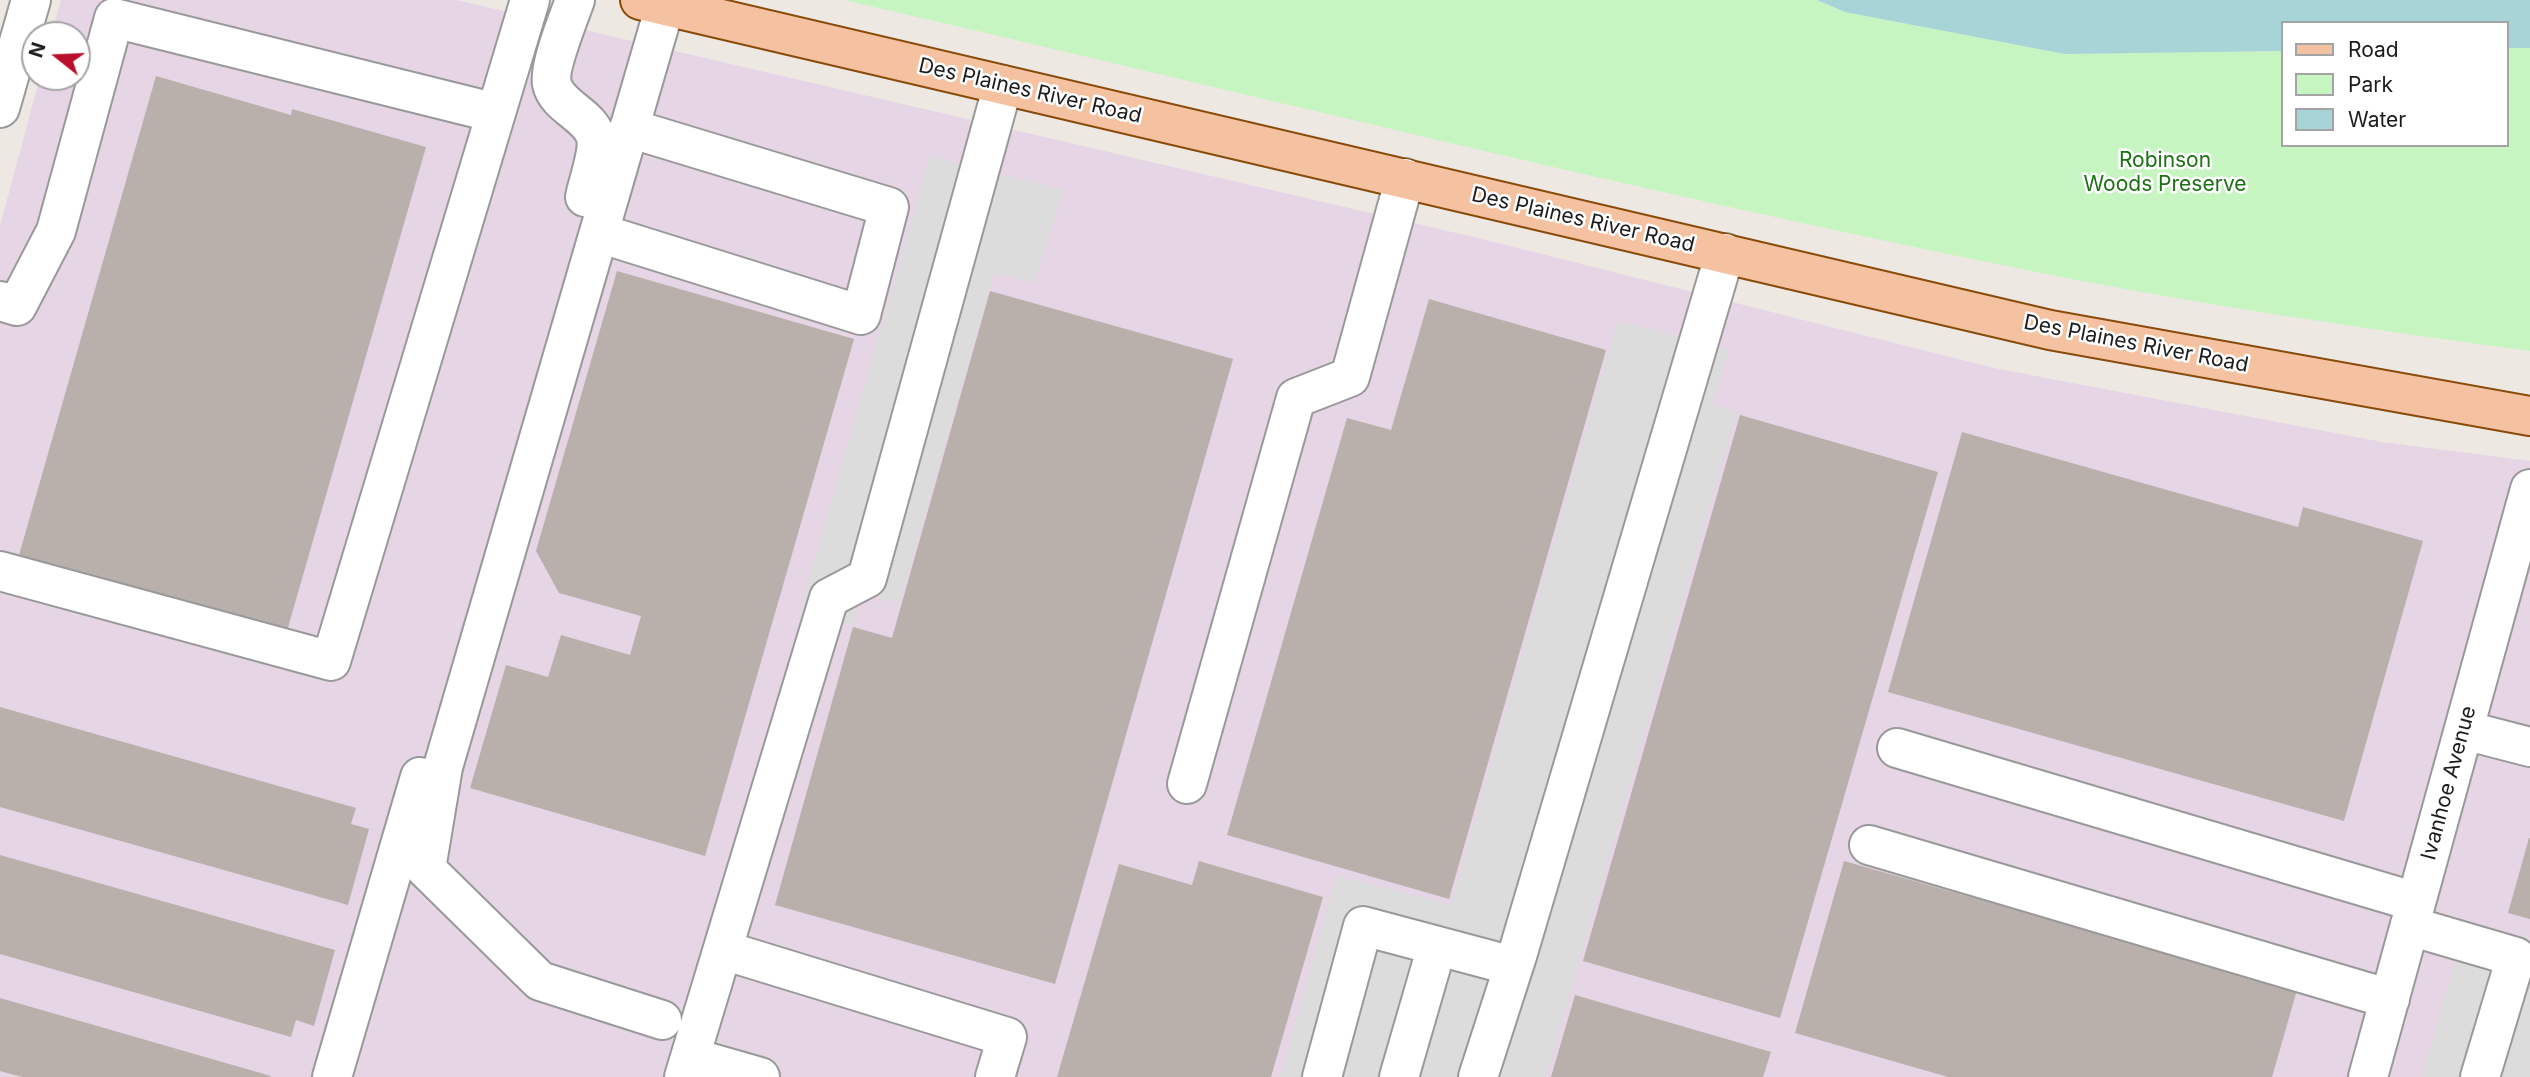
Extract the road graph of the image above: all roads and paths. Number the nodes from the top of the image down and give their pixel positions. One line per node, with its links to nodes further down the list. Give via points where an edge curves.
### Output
1 (31, 0): 6 (street)
2 (530, 0): 7 (street)
3 (575, 0): 29 (street, via 552,70 552,85 596,136 575,246)
4 (652, 3): 5 (main road, Des Plaines River Road); 8 (street)
5 (1003, 85): 9 (main road, Des Plaines River Road); 23 (street, via 867,578 829,598)
6 (0, 108)
7 (496, 113): 12 (street, via 114,18 55,231 17,306); 15 (street, via 331,661)
8 (629, 128): 10 (street); 10 (street, via 889,207 861,314)
9 (1405, 178): 11 (main road, Des Plaines River Road); 19 (street, via 1350,377 1296,398)
10 (599, 233): 27 (street, via 443,767 426,869 540,981)
11 (1725, 253): 13 (main road, Des Plaines River Road, via 2050,330); 25 (street)
12 (0, 301)
13 (2530, 416)
14 (2530, 489): 16 (street, Ivanhoe Avenue)
15 (0, 572)
16 (2464, 730): 17 (street); 21 (street, Ivanhoe Avenue)
17 (2530, 747)
18 (1898, 748): 21 (street)
19 (1187, 784)
20 (1869, 845): 26 (street)
21 (2413, 914): 24 (street); 26 (street, Ivanhoe Avenue)
22 (1437, 946): 25 (street); 32 (street, via 1363,926); 33 (street)
23 (723, 950): 28 (street); 31 (street, via 1007,1037)
24 (2523, 959): 36 (street)
25 (1513, 966): 34 (street)
26 (2390, 999): 35 (street, Ivanhoe Avenue)
27 (662, 1020)
28 (687, 1067): 30 (street)
29 (332, 1077)
30 (760, 1077)
31 (995, 1077)
32 (1322, 1077)
33 (1399, 1077)
34 (1478, 1077)
35 (2368, 1077)
36 (2480, 1077)

